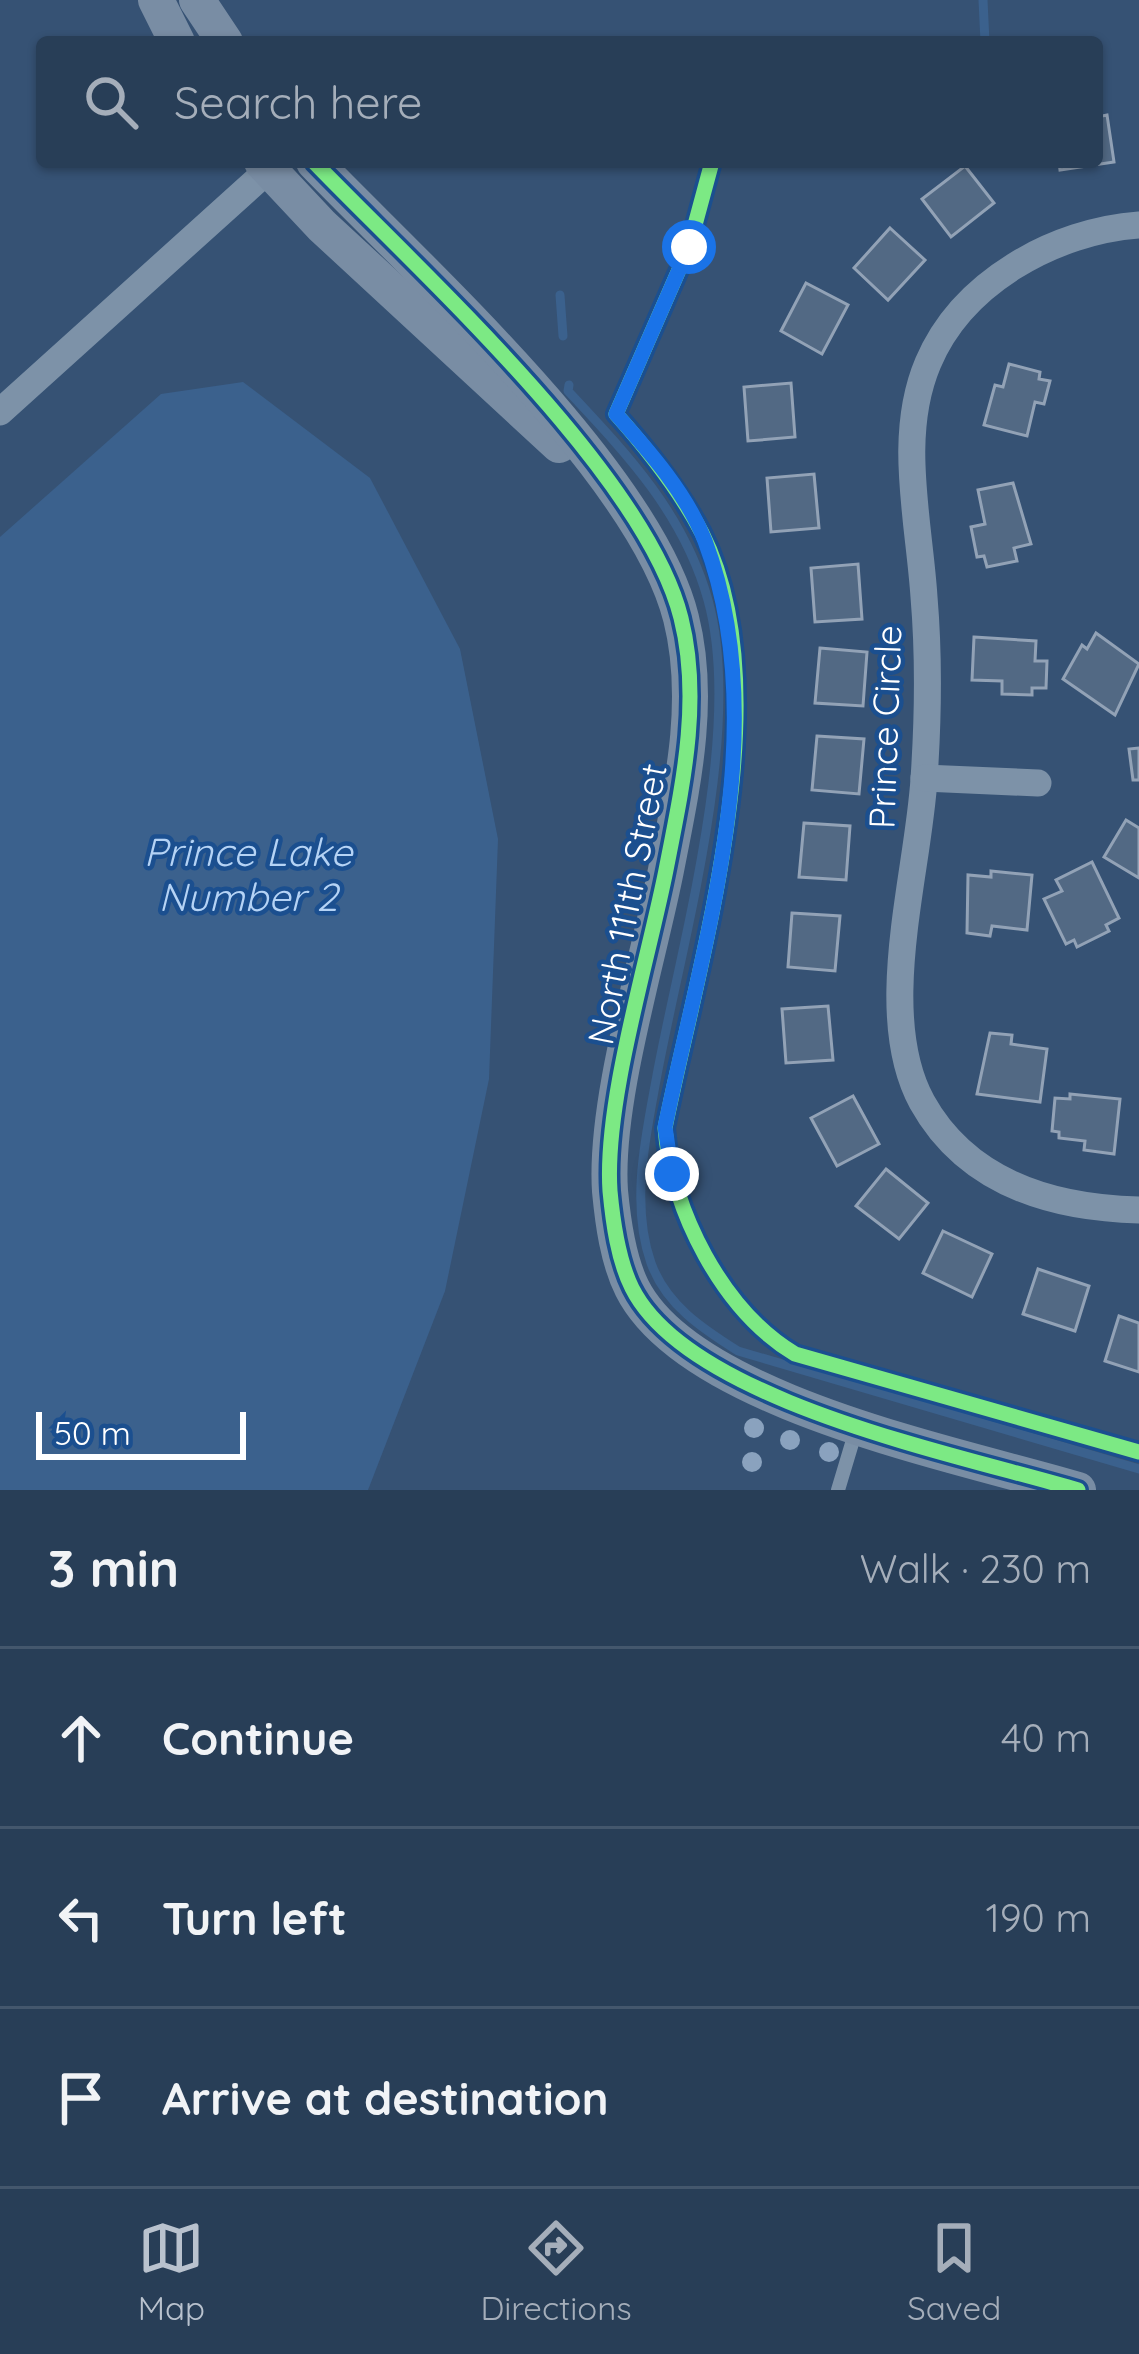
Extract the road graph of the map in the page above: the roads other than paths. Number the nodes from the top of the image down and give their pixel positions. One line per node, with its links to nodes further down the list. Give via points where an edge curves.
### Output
1 (156, 0): 3 (street)
2 (197, 0): 4 (street)
3 (174, 36)
4 (221, 36)
5 (265, 168): 9 (street, North 111th Street)
6 (273, 168): 10 (street, North 111th Street, via 521,415)
7 (320, 168): 10 (street, North 111th Street, via 539,397)
8 (1139, 225): 11 (street, Prince Circle, via 1052,244 1001,274 958,314 928,362 910,426 925,603)
9 (0, 412)
10 (608, 484): 14 (street, North 111th Street, via 665,571 690,681 682,788 615,1124 610,1189 618,1248 633,1290 701,1360)
11 (924, 778): 12 (street); 13 (street, Prince Circle, via 899,1010 903,1051 922,1101 953,1145 986,1172 1042,1198)
12 (1038, 783)
13 (1139, 1210)
14 (858, 1425): 15 (lane); 16 (street, North 111th Street)
15 (838, 1490)
16 (1078, 1490)

